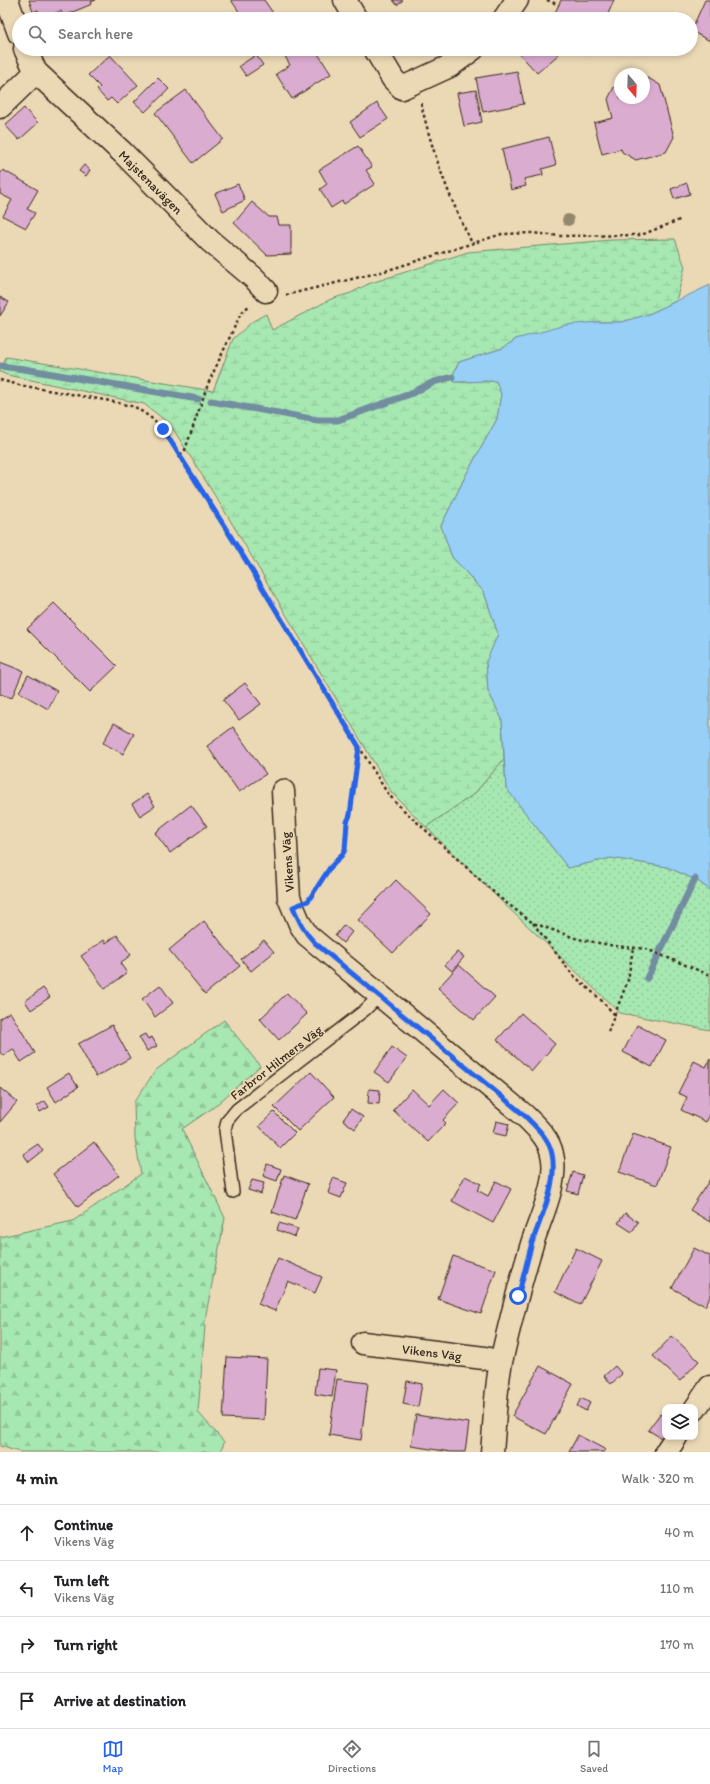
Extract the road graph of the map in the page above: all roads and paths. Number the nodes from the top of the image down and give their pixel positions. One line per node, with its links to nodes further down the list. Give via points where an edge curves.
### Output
1 (7, 0): 8 (street)
2 (345, 0): 6 (street)
3 (517, 0): 7 (street)
4 (547, 0): 5 (path)
5 (559, 5)
6 (352, 12)
7 (509, 12)
8 (12, 14)
9 (28, 56): 12 (street, Majstenavägen)
10 (379, 56): 13 (street, via 393,79 402,88)
11 (464, 56): 13 (street, via 450,66)
12 (36, 72): 14 (street); 17 (street, Majstenavägen, via 123,153 210,241)
13 (416, 81): 16 (path, via 431,147 454,208)
14 (0, 107)
15 (682, 219): 16 (path, via 641,235 502,234)
16 (472, 243): 17 (path, via 385,271 280,296)
17 (266, 291): 19 (path, via 241,313 208,384 185,450)
18 (0, 380): 19 (path, via 135,407 163,429)
19 (180, 455): 20 (path)
20 (359, 747): 22 (path, via 345,850 308,901); 23 (path, via 396,803 500,898)
21 (283, 792): 22 (street, Vikens Väg, via 287,870)
22 (293, 907): 26 (street, Vikens Väg, via 307,936)
23 (533, 923): 24 (path, via 578,939); 27 (path, via 572,974)
24 (633, 948): 25 (path, via 646,949); 27 (path, via 628,980)
25 (710, 975)
26 (379, 996): 29 (lane, Farbror Hilmers Väg, via 365,1010 237,1109 227,1121 225,1130); 31 (street, Vikens Väg, via 524,1115 544,1136 552,1153 553,1172 548,1197 532,1244)
27 (615, 1015): 28 (path)
28 (608, 1032)
29 (233, 1192)
30 (363, 1343): 31 (street, Vikens Väg)
31 (501, 1362): 35 (street, Vikens Väg)
32 (710, 1387): 33 (street)
33 (698, 1405)
34 (674, 1440): 36 (street)
35 (492, 1452)
36 (666, 1452)

